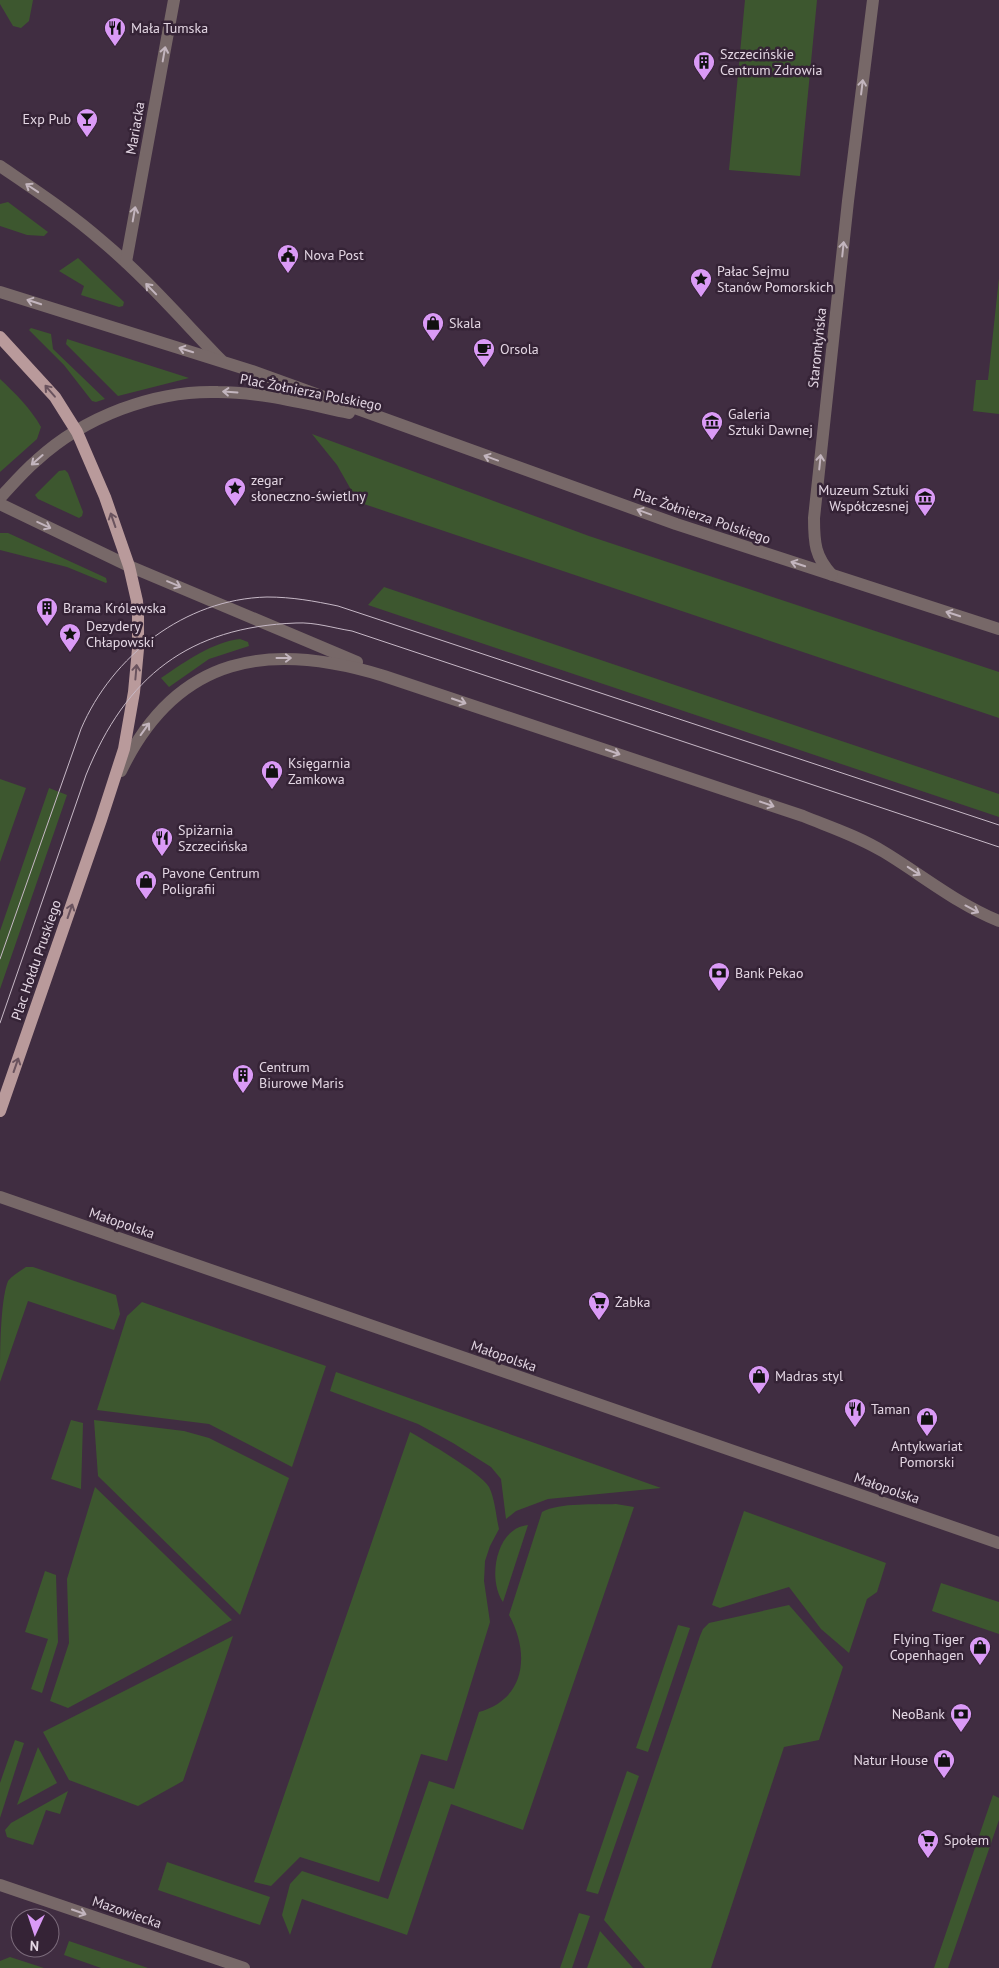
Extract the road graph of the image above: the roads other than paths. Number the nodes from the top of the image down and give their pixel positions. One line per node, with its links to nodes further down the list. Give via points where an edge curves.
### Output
1 (174, 0): 4 (street, Mariacka, one-way to 1)
2 (873, 0): 13 (street, Staromłyńska, one-way to 2, via 818,555 814,542 814,518)
3 (0, 166): 4 (street, Plac Żołnierza Polskiego, one-way to 3, via 78,221)
4 (126, 262): 7 (street, Plac Żołnierza Polskiego, one-way to 4)
5 (0, 292): 7 (street, Plac Żołnierza Polskiego, one-way to 5)
6 (0, 337): 9 (main road, one-way to 6, via 56,397)
7 (222, 361): 8 (street, Plac Żołnierza Polskiego)
8 (398, 424): 9 (street, Plac Żołnierza Polskiego, one-way to 9, via 275,398 218,392 175,395 150,401 98,419); 13 (street, Plac Żołnierza Polskiego, one-way to 8, via 676,524)
9 (77, 432): 10 (street, Plac Żołnierza Polskiego, one-way to 10, via 37,459); 12 (main road, one-way to 9)
10 (0, 498)
11 (0, 504): 12 (street, one-way to 12)
12 (129, 566): 15 (street, one-way to 15); 16 (main road, one-way to 12, via 124,749 134,692 138,649 137,600)
13 (832, 575): 14 (street, Plac Żołnierza Polskiego, one-way to 13)
14 (999, 629)
15 (412, 685): 16 (street, one-way to 15, via 123,766 155,716 187,688 212,674 260,660 300,658 351,666); 17 (street, one-way to 17, via 803,816 856,837 957,900)
16 (101, 820): 18 (main road, Plac Hołdu Pruskiego, one-way to 16)
17 (999, 922)
18 (0, 1111)
19 (0, 1197): 20 (street, Małopolska)
20 (999, 1543)
21 (0, 1885): 22 (street, Mazowiecka, one-way to 22)
22 (244, 1968)

